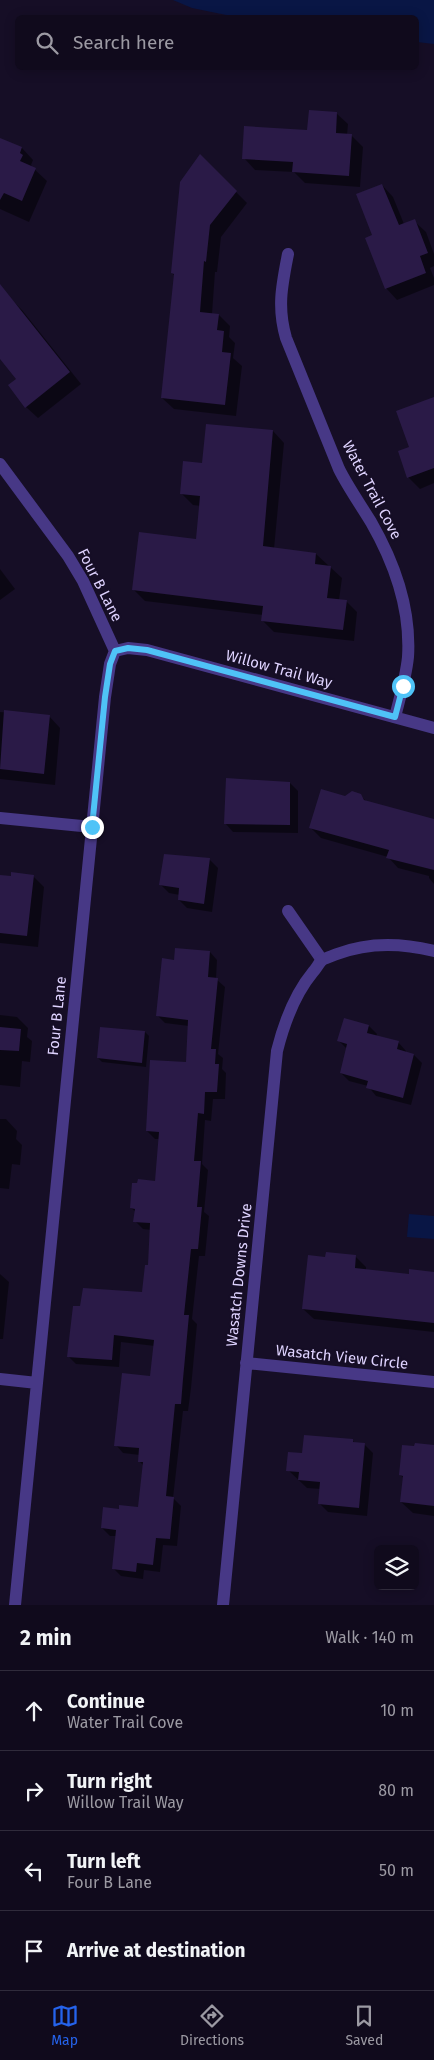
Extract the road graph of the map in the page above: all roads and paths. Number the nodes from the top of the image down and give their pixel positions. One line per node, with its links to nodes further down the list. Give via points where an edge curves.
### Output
1 (288, 254): 4 (street, Water Trail Cove, via 280,300 286,338 339,469 370,521 398,578 408,656)
2 (0, 464): 3 (street, Four B Lane, via 84,582)
3 (115, 651): 4 (street, Willow Trail Way, via 128,648 147,650); 7 (street, Four B Lane, via 105,697)
4 (395, 717): 5 (street, Willow Trail Way)
5 (434, 728)
6 (0, 818): 7 (street)
7 (92, 827): 14 (street, Four B Lane)
8 (288, 911): 10 (street)
9 (434, 951): 10 (street, via 416,946 381,944 350,949)
10 (322, 960): 11 (street, Wasatch Downs Drive, via 293,1003 277,1051)
11 (246, 1364): 13 (street, Wasatch View Circle); 16 (street, Wasatch Downs Drive)
12 (0, 1379): 14 (street)
13 (434, 1382)
14 (37, 1383): 15 (street, Four B Lane)
15 (15, 1605)
16 (223, 1605)

